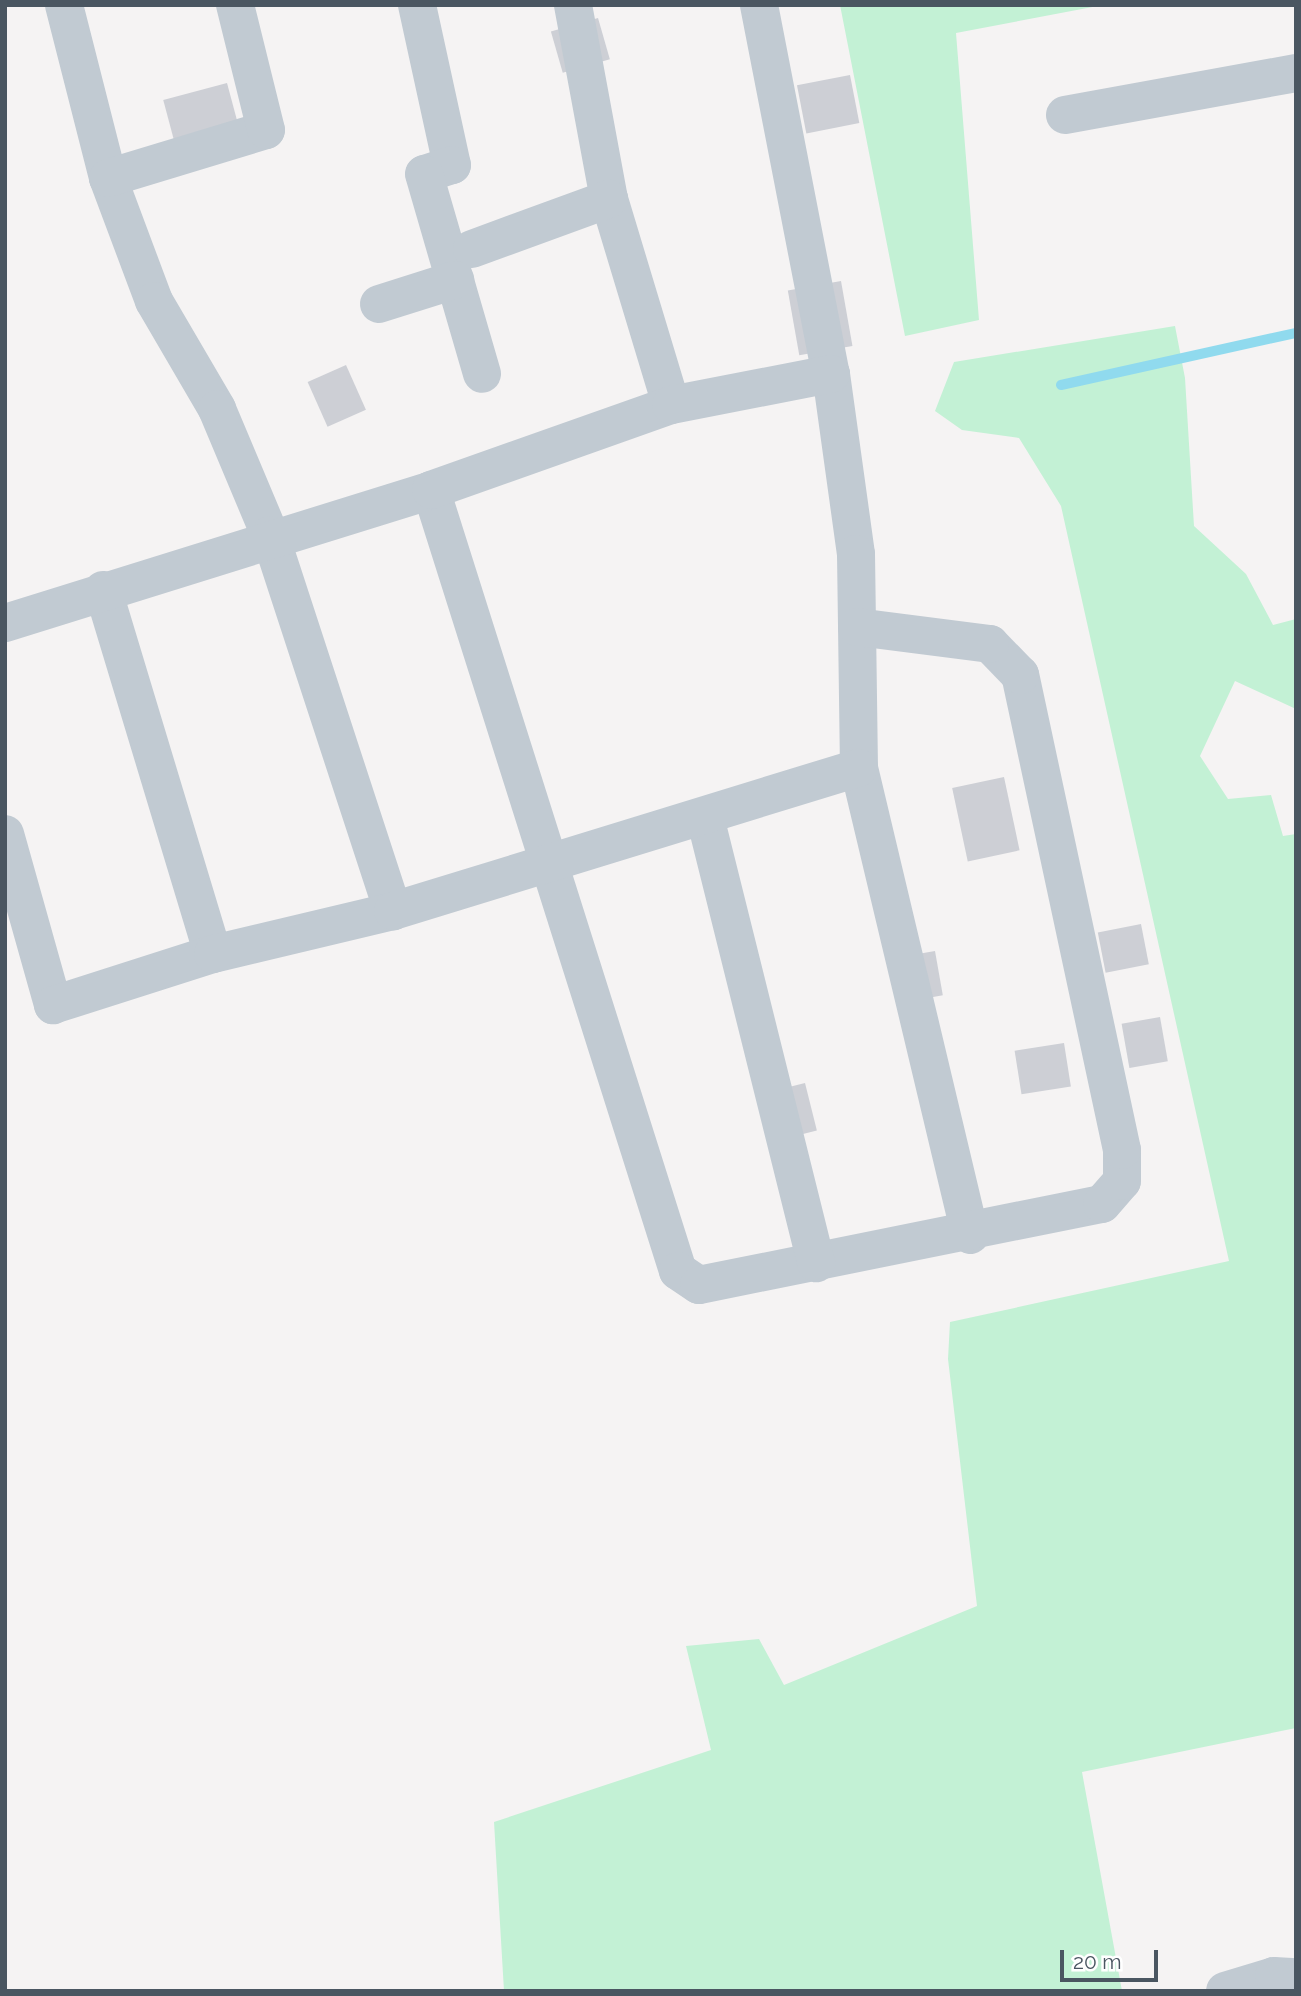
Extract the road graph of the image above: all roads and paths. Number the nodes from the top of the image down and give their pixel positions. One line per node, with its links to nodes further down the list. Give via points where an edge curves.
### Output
1 (64, 5): 8 (street)
2 (235, 5): 8 (street, via 266,130)
3 (417, 5): 10 (street, via 452,165 424,174)
4 (573, 5): 9 (street)
5 (760, 5): 13 (street)
6 (1296, 73): 7 (street)
7 (1065, 115)
8 (108, 178): 16 (street, via 154,301 217,409)
9 (609, 199): 10 (street); 14 (street)
10 (463, 264): 11 (street); 12 (street)
11 (379, 304)
12 (482, 374)
13 (831, 374): 14 (street); 19 (street, via 856,554)
14 (671, 405): 15 (street)
15 (431, 490): 16 (street); 23 (street)
16 (270, 536): 17 (street); 24 (street)
17 (103, 590): 18 (street); 25 (street)
18 (5, 623)
19 (857, 627): 20 (street); 26 (street, via 990,644 1020,675 1122,1150 1122,1181 1102,1204)
20 (859, 768): 21 (street); 26 (street)
21 (705, 817): 23 (street); 27 (street)
22 (5, 834): 25 (street, via 53,1006)
23 (543, 861): 24 (street); 27 (street, via 678,1271 699,1284)
24 (393, 911): 25 (street)
25 (213, 954)
26 (970, 1235): 27 (street)
27 (816, 1263)
28 (1296, 1977): 29 (street, via 1275,1976)
29 (1225, 1991)

